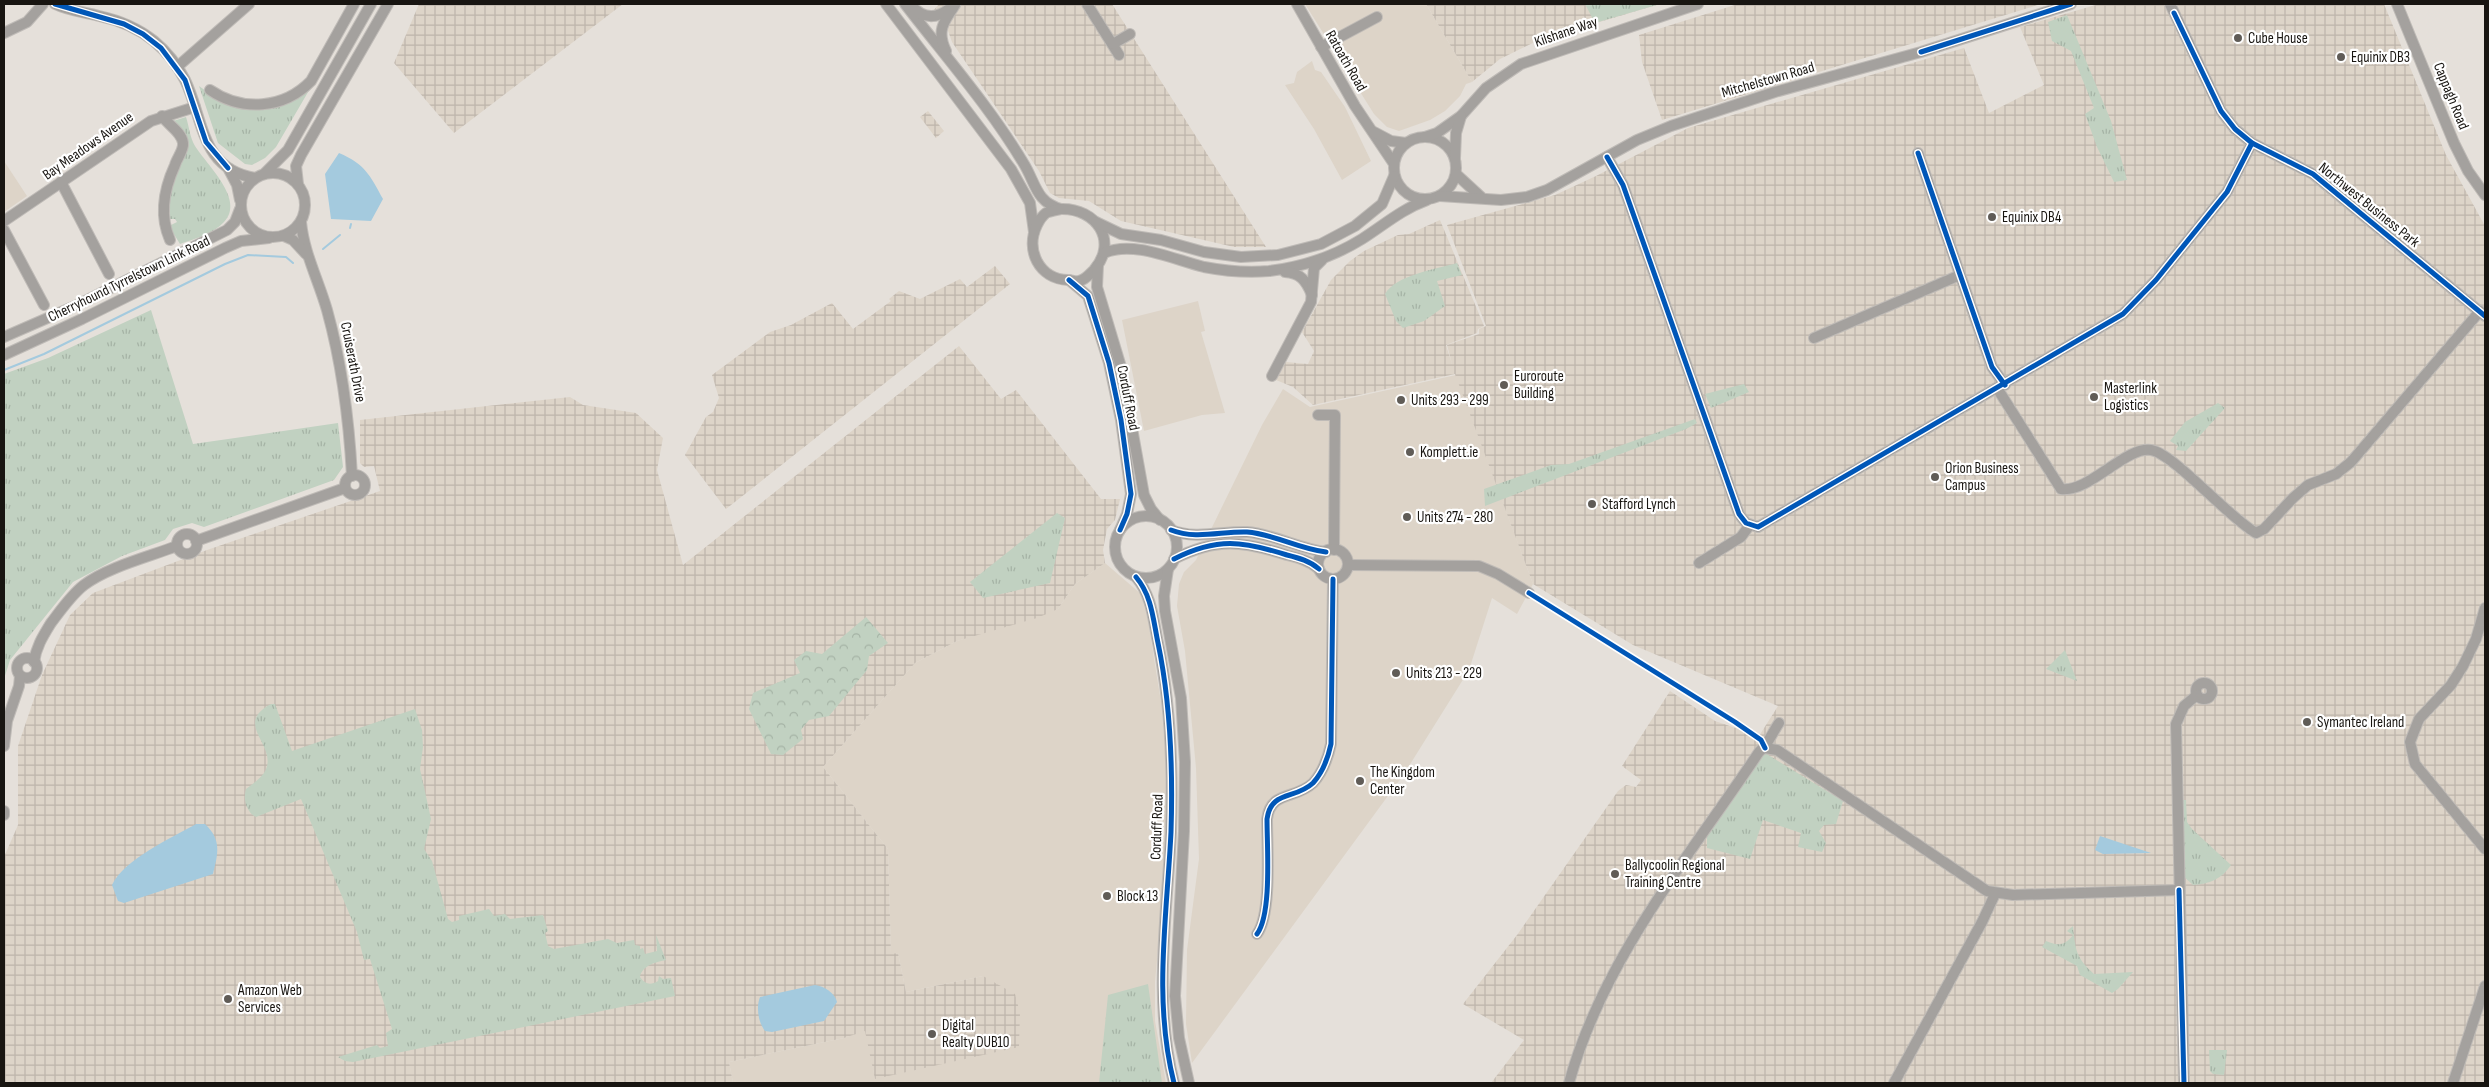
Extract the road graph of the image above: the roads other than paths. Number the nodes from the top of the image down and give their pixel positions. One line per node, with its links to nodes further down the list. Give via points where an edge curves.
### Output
1 (42, 4): 19 (street, via 27,22)
2 (55, 4): 25 (street, via 154,41)
3 (248, 4): 25 (street)
4 (371, 4): 41 (street, via 288,150)
5 (388, 4): 44 (street, via 300,155 296,166)
6 (886, 4): 55 (street, via 1011,169 1030,203)
7 (904, 4): 27 (street)
8 (909, 4): 9 (street, via 928,17 939,16)
9 (956, 4): 27 (street, via 941,26 941,41)
10 (1087, 4): 21 (street)
11 (1297, 4): 22 (street, Ratoath Road)
12 (1698, 4): 30 (street, Kilshane Way, via 1521,64 1486,88)
13 (2071, 4): 36 (street, Mitchelstown Road, via 1921,52 1725,107 1672,126)
14 (2170, 4): 23 (street, Northwest Business Park)
15 (2176, 4): 23 (street, Northwest Business Park)
16 (2397, 4): 45 (street, Cappagh Road, via 2454,143 2468,172)
17 (351, 5): 26 (street, via 311,81 302,90 288,98 261,105 228,100)
18 (1377, 17): 22 (street)
19 (4, 33)
20 (1130, 34): 21 (street)
21 (1113, 44): 24 (street)
22 (1321, 48): 31 (street, Ratoath Road)
23 (2193, 50): 33 (street, Northwest Business Park, via 2221,112)
24 (1119, 55)
25 (177, 68): 28 (street)
26 (210, 90)
27 (972, 90): 50 (street, via 1015,150 1041,197 1049,206)
28 (195, 107): 29 (street, Bay Meadows Avenue); 39 (street, via 206,142)
29 (162, 116): 43 (street, Bay Meadows Avenue, via 151,120); 58 (street, via 182,138 184,146 166,186)
30 (1461, 116): 32 (street, Kilshane Way, via 1437,133); 37 (street, Kilshane Way, via 1456,133)
31 (1373, 131): 34 (street, Ratoath Road, via 1391,141); 38 (street, Ratoath Road)
32 (1425, 137): 34 (street); 37 (street, via 1442,142)
33 (2252, 143): 69 (street, Northwest Business Park, via 2313,174); 74 (street, via 2227,192 2133,307)
34 (1406, 144): 38 (street, via 1398,152)
35 (1918, 153): 65 (street)
36 (1607, 157): 47 (street, Mitchelstown Road, via 1537,194 1511,200); 79 (street, via 1623,185 1739,514)
37 (1455, 158): 40 (street)
38 (1394, 164): 42 (street)
39 (228, 168): 41 (street, via 244,176); 49 (street, via 237,185)
40 (1456, 174): 46 (street, via 1453,183); 47 (street)
41 (260, 176): 44 (street, via 282,174); 49 (street, via 247,185)
42 (1394, 176): 48 (street, via 1408,195); 53 (street, via 1382,204 1355,226 1321,244 1278,255 1241,257 1214,253 1121,234)
43 (62, 182): 51 (street, Bay Meadows Avenue); 63 (street)
44 (298, 184): 52 (street, via 305,202)
45 (2485, 195)
46 (1440, 196): 47 (street, Mitchelstown Road); 48 (street)
47 (1482, 197)
48 (1427, 200): 61 (street, via 1401,211 1364,238)
49 (240, 205): 57 (street, via 243,220 250,229); 70 (street, Cherryhound Tyrrelstown Link Road, via 235,222 227,230 101,294)
50 (1061, 209): 53 (street, via 1080,210); 55 (street, via 1046,213)
51 (4, 221)
52 (301, 222): 56 (street); 60 (street, Cruiserath Drive)
53 (1096, 222): 59 (street, via 1104,236)
54 (4, 230): 68 (street, via 43,294)
55 (1034, 232): 66 (street, via 1035,261 1048,275)
56 (284, 236): 57 (street); 60 (street, Cruiserath Drive, via 293,240)
57 (269, 238): 72 (street, Cherryhound Tyrrelstown Link Road, via 224,248 82,320)
58 (170, 240)
59 (1104, 253): 62 (street); 64 (street, via 1115,248 1130,249 1235,271)
60 (308, 256): 76 (street, Cruiserath Drive, via 327,309 340,364)
61 (1325, 258): 64 (street); 67 (street, via 1314,268)
62 (1098, 265): 66 (street, via 1079,282); 78 (street, Corduff Road, via 1097,287 1121,367 1144,495)
63 (104, 269)
64 (1268, 271): 67 (street, via 1294,272 1302,277)
65 (1960, 275): 71 (street); 74 (street)
66 (1069, 280): 80 (street, Corduff Road, via 1088,296 1109,363 1131,494)
67 (1312, 295): 73 (street, via 1308,309)
68 (44, 306)
69 (2482, 314): 74 (street, Northwest Business Park, via 2351,462 2336,474 2308,485 2256,533 2183,471 2161,454 2150,450 2134,454 2072,490 2060,489)
70 (4, 337)
71 (1814, 338)
72 (4, 355)
73 (1272, 376)
74 (2001, 387): 79 (street, via 1758,527)
75 (1318, 415): 82 (street, via 1335,415)
76 (352, 476): 77 (street, via 347,479); 77 (street, via 362,479 362,491 351,495)
77 (345, 488): 92 (street, via 196,541 192,536 184,535 179,538 177,546 105,573 85,584 59,612)
78 (1160, 520): 80 (street, via 1142,516); 81 (street)
79 (1749, 526): 84 (street, via 1741,537)
80 (1120, 530): 88 (street, via 1115,542 1116,557 1124,569)
81 (1172, 530): 82 (street, via 1195,535 1250,532 1312,550); 83 (street, via 1176,544)
82 (1330, 550): 85 (street, via 1346,556); 87 (street, via 1319,559)
83 (1174, 559): 86 (street); 87 (street, via 1208,546 1249,544 1308,561)
84 (1699, 563)
85 (1348, 565): 89 (street, via 1342,577); 90 (street, via 1478,566)
86 (1168, 569): 88 (street, via 1153,577); 104 (street, Corduff Road, via 1165,611 1181,698 1185,762 1175,996 1179,1038)
87 (1319, 569): 89 (street, via 1324,576)
88 (1136, 577): 103 (street, Corduff Road, via 1149,597 1170,730 1170,832 1162,1002 1164,1035)
89 (1333, 579): 101 (street, via 1331,744 1314,782 1270,806 1267,819 1266,911)
90 (1529, 593)
91 (2485, 608): 98 (street, via 2476,639 2463,666 2419,719 2410,742 2411,754 2423,775)
92 (35, 655): 93 (street, via 35,674); 93 (street, via 17,667)
93 (22, 680): 96 (street, via 7,721)
94 (2197, 695): 99 (street, via 2184,706 2176,724)
95 (1779, 723): 97 (street)
96 (4, 746)
97 (1765, 748): 100 (street, via 1777,750 1975,884); 105 (street, via 1759,752 1627,949 1596,1009)
98 (2485, 849)
99 (2179, 890): 100 (street); 107 (street)
100 (1995, 894): 106 (street)
101 (1257, 934)
102 (2485, 986): 108 (street)
103 (1174, 1083)
104 (1189, 1083)
105 (1569, 1083)
106 (1894, 1083)
107 (2184, 1083)
108 (2453, 1083)

